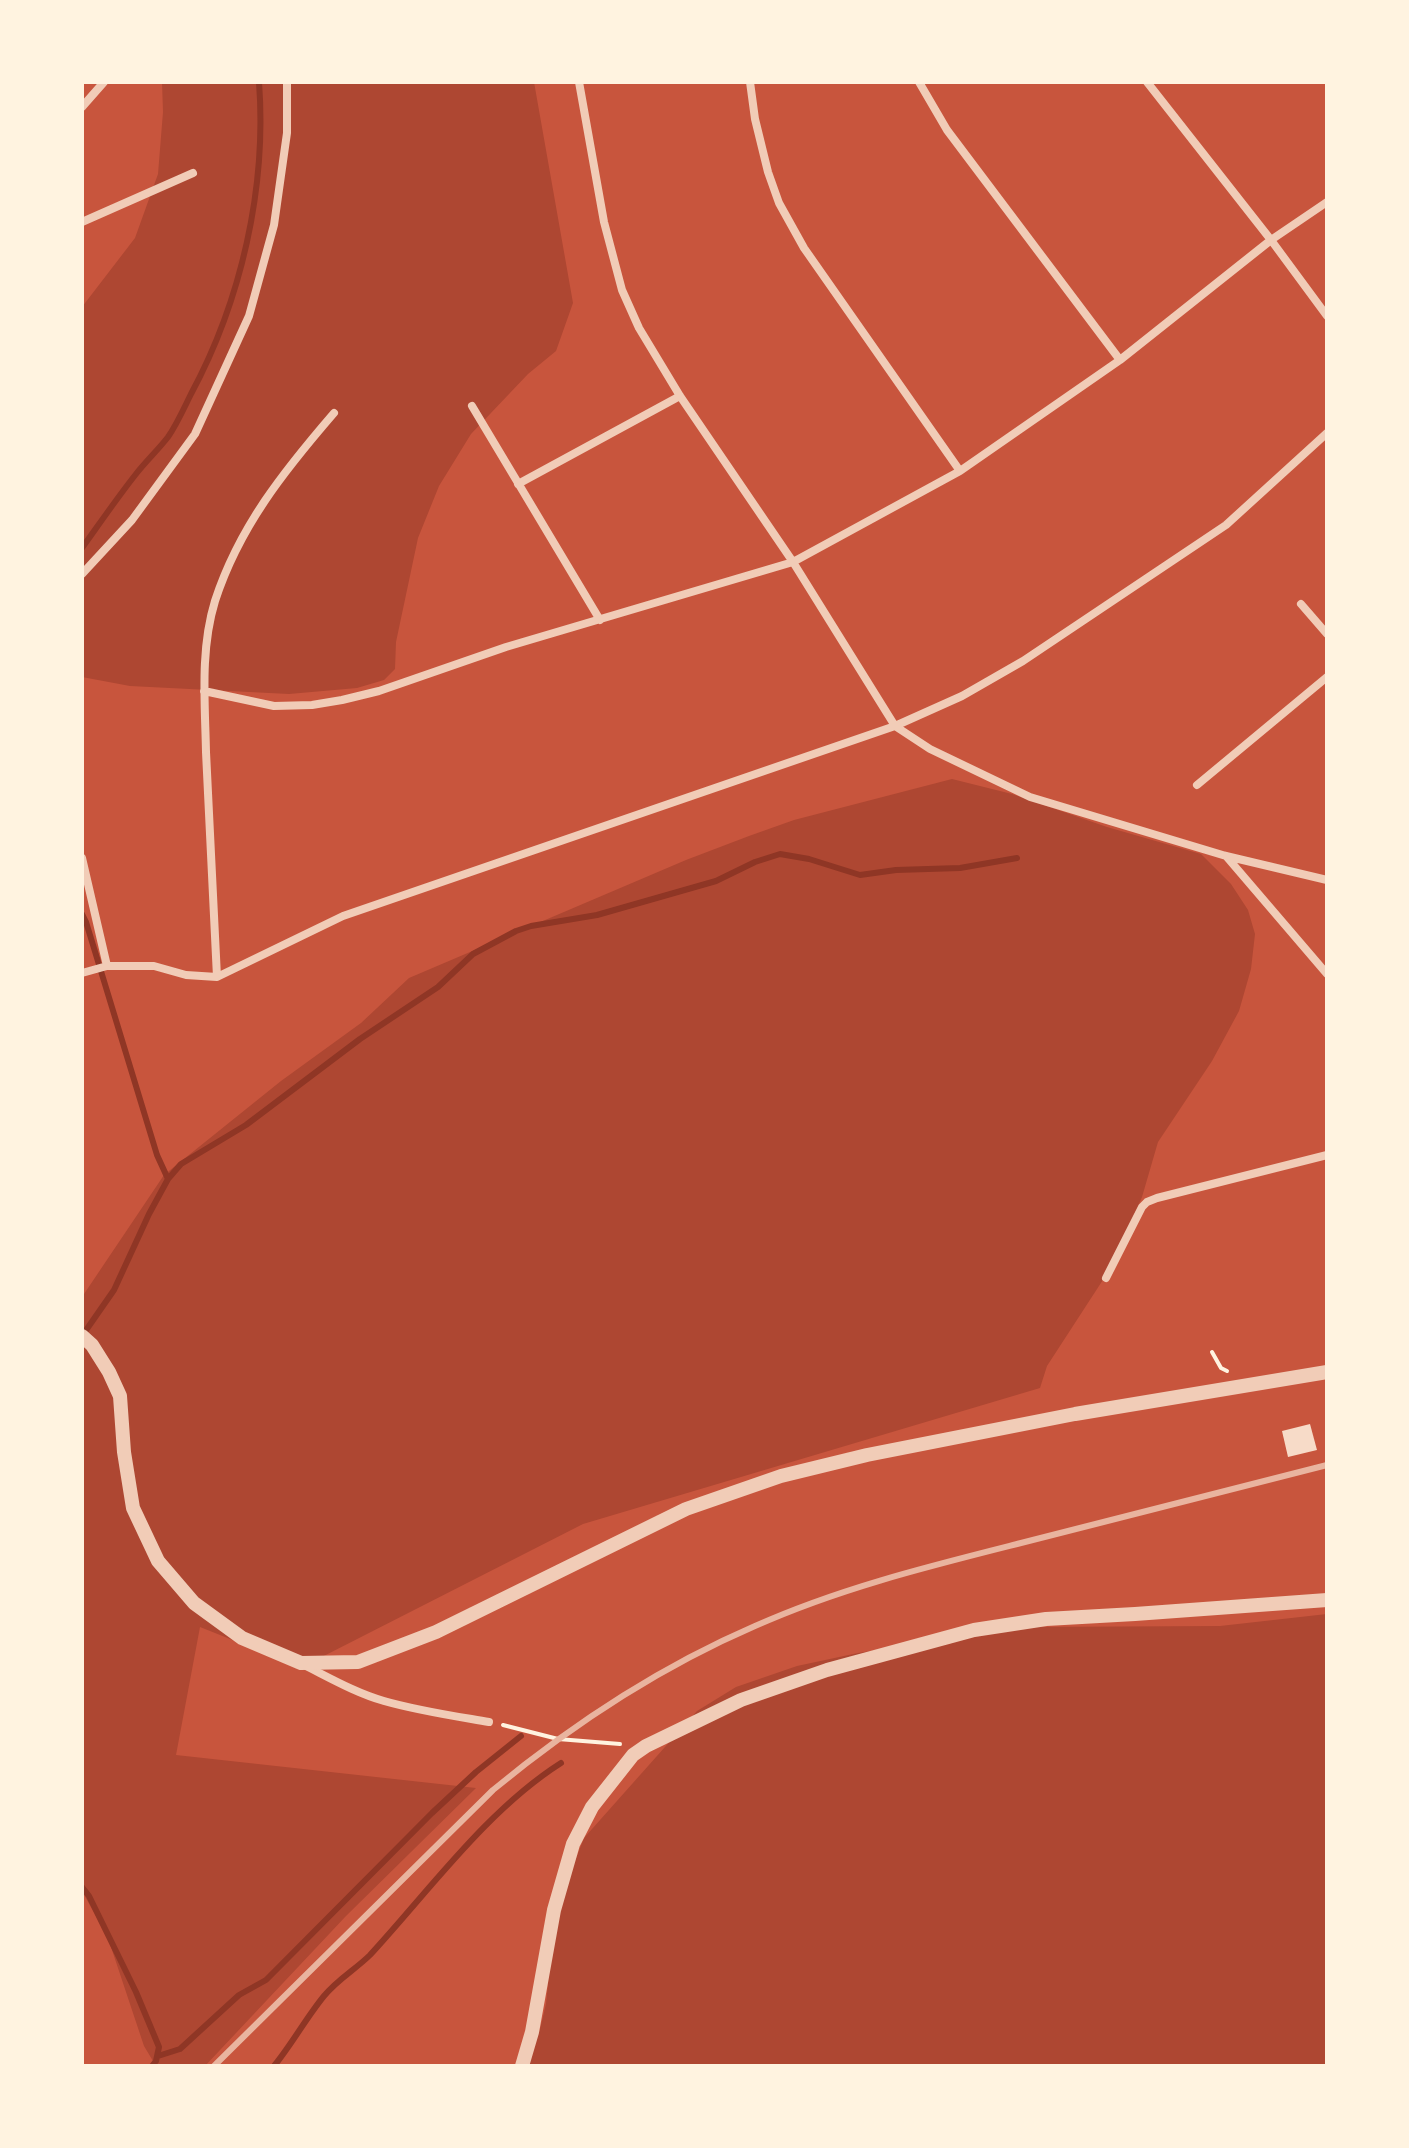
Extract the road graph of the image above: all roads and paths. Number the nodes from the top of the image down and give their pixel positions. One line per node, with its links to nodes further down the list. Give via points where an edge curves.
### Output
1 (104, 82): 7 (street)
2 (579, 82): 14 (street, via 622,290)
3 (750, 82): 18 (street, via 779,203 804,248)
4 (919, 82): 13 (street, via 947,130)
5 (1147, 82): 11 (street)
6 (290, 83): 21 (street, via 274,225 249,316 195,434 132,520)
7 (82, 107)
8 (193, 173): 10 (street)
9 (1327, 202): 11 (street)
10 (82, 222)
11 (1271, 240): 12 (street); 13 (street)
12 (1327, 316)
13 (1120, 360): 18 (street)
14 (680, 396): 19 (street); 20 (street)
15 (472, 406): 19 (street)
16 (334, 413): 26 (street, via 253,516 231,560 205,643)
17 (1327, 433): 27 (street, via 1226,525 1023,661)
18 (960, 471): 20 (street)
19 (518, 484): 23 (street)
20 (793, 562): 23 (street); 27 (street)
21 (82, 574)
22 (1301, 604): 24 (street)
23 (600, 620): 26 (street, via 342,700 274,706)
24 (1327, 634)
25 (1327, 677): 28 (street)
26 (204, 691): 35 (street)
27 (895, 726): 29 (street, via 930,749 1030,797); 35 (street, via 343,916)
28 (1197, 785)
29 (1226, 856): 31 (street); 34 (street)
30 (82, 858): 32 (street)
31 (1327, 880)
32 (107, 966): 33 (street); 35 (street, via 154,966)
33 (82, 973)
34 (1327, 974)
35 (217, 977)
36 (1327, 1155): 37 (street, via 1147,1202)
37 (1106, 1278)
38 (82, 1336): 41 (street, via 120,1396 133,1508 158,1561 194,1603 242,1638)
39 (1327, 1372): 41 (street, via 1075,1414 781,1476 686,1509 436,1632 358,1662)
40 (1327, 1600): 43 (street, via 1046,1619 974,1630 741,1700)
41 (301, 1663): 42 (street, via 382,1701)
42 (489, 1722): 43 (path, via 558,1739)
43 (646, 1746): 44 (street, via 592,1807 573,1844)
44 (522, 2066)

